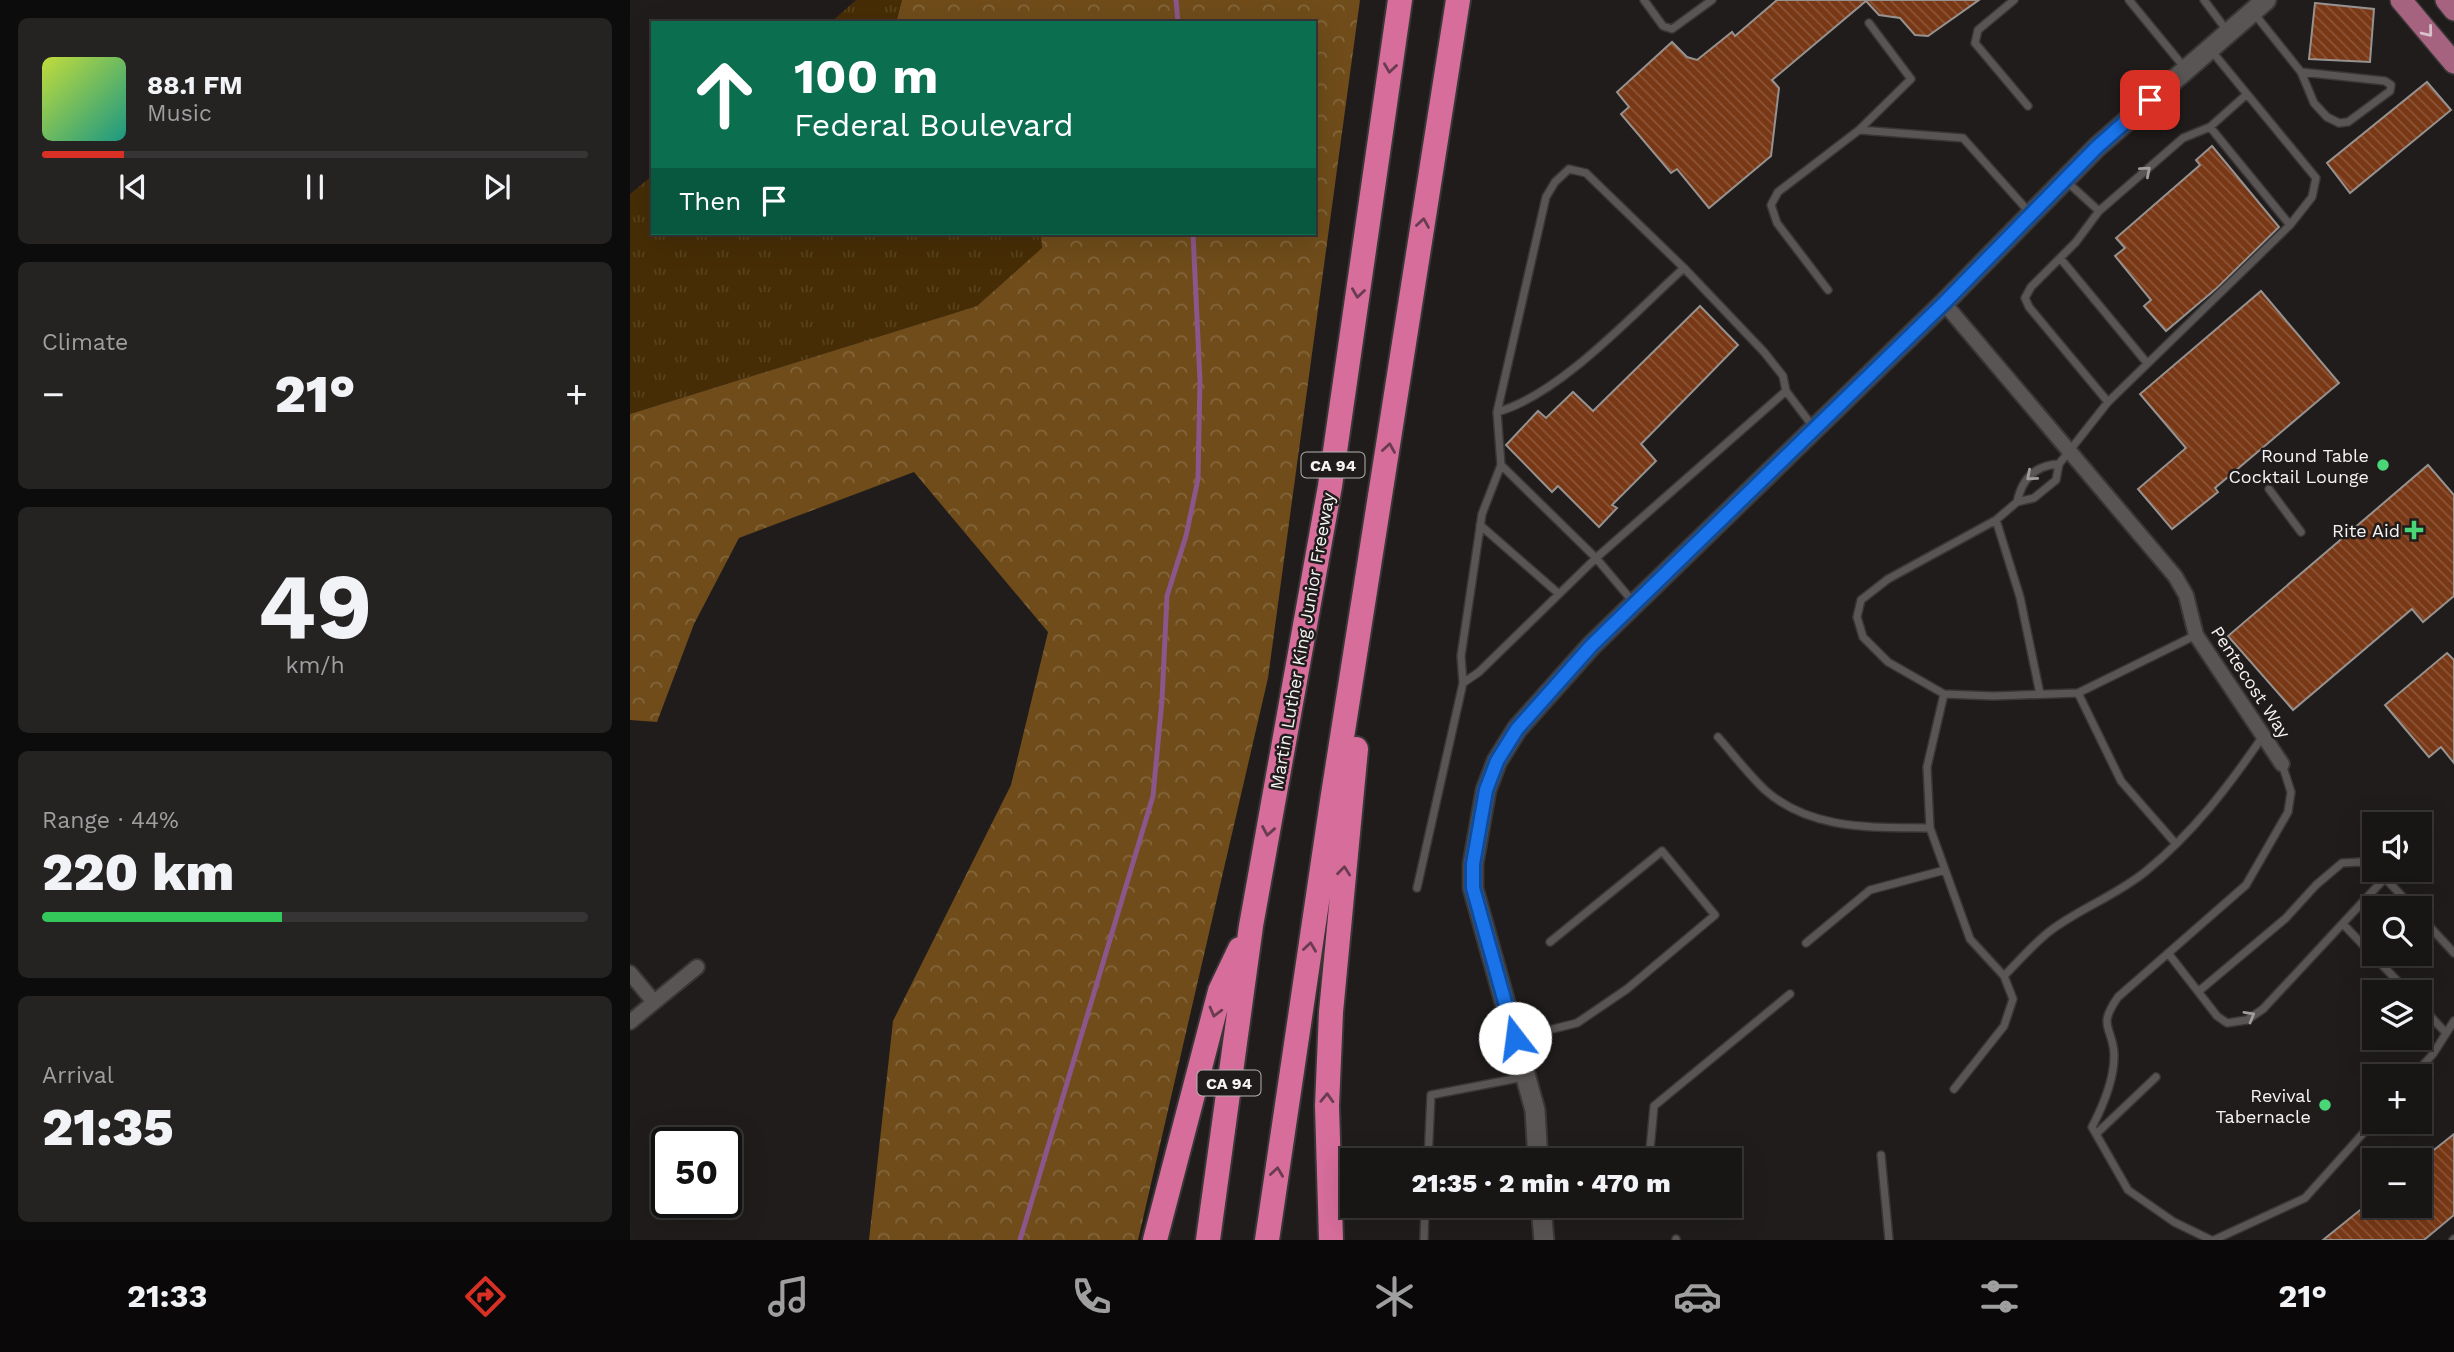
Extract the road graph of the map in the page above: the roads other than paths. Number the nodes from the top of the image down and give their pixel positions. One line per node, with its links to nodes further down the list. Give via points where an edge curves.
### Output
1 (1400, 0): 66 (highway, Martin Luther King Junior Freeway / CA 94, one-way to 66, via 1330,486)
2 (1458, 0): 23 (highway, CA 94)
3 (1473, 0): 23 (highway)
4 (1644, 0): 5 (lane, via 1663,26 1672,29)
5 (1712, 0)
6 (2014, 0): 20 (lane, via 1978,30 1975,43)
7 (2129, 0): 17 (lane)
8 (2204, 0): 14 (lane)
9 (2401, 0): 16 (main road, one-way to 16)
10 (2446, 0): 12 (main road)
11 (2259, 6): 14 (main road); 18 (lane)
12 (2454, 10)
13 (1869, 23): 22 (lane, via 1911,79)
14 (2229, 32): 15 (main road)
15 (2210, 48): 17 (main road); 19 (lane)
16 (2452, 59)
17 (2186, 69): 24 (main road)
18 (2301, 72): 18 (lane, via 2314,103 2339,123 2348,121 2391,85)
19 (2247, 94): 21 (lane); 27 (lane, via 2316,178 2312,197)
20 (2028, 106)
21 (2210, 127): 25 (lane, one-way to 21, via 2183,138); 27 (lane)
22 (1859, 130): 26 (lane, via 1963,138); 30 (lane, via 1778,192 1770,205 1777,223)
23 (1430, 179): 42 (highway, CA 94, one-way to 23)
24 (2064, 180): 25 (lane); 26 (main road)
25 (2099, 211): 28 (lane)
26 (2031, 214): 31 (main road)
27 (2290, 225): 32 (lane)
28 (2060, 258): 32 (lane); 34 (lane, via 2025,298)
29 (1684, 268): 33 (lane, via 1783,376); 35 (lane, via 1574,367 1519,406); 35 (lane, via 1586,173 1569,169 1546,197)
30 (1828, 290)
31 (1944, 303): 36 (main road); 37 (street, Pentecost Way)
32 (2147, 363): 34 (lane)
33 (1786, 391): 36 (lane); 46 (lane)
34 (2108, 402): 37 (lane)
35 (1497, 412): 39 (lane)
36 (1814, 429): 48 (main road)
37 (2069, 452): 38 (lane); 49 (street, Pentecost Way, via 2175,576 2186,595)
38 (2059, 464): 41 (lane, via 2056,480 2034,498); 41 (lane, one-way to 41, via 2044,465 2020,485)
39 (1501, 465): 44 (lane); 46 (lane)
40 (2269, 489): 45 (lane)
41 (2017, 502): 43 (lane)
42 (1379, 515): 98 (highway, CA 94, one-way to 42); 99 (highway, one-way to 42, via 1327,1106 1331,1013)
43 (1996, 520): 52 (lane, via 1888,579 1861,600 1857,617 1863,637 1888,662); 53 (lane, via 2020,597)
44 (1480, 525): 47 (lane); 50 (lane, via 1461,656)
45 (2301, 532)
46 (1596, 558): 47 (lane); 48 (lane)
47 (1559, 594): 50 (lane)
48 (1634, 604): 83 (main road, via 1517,729 1486,790 1473,888)
49 (2196, 635): 51 (lane); 54 (street, Pentecost Way)
50 (1463, 682): 63 (lane)
51 (2078, 693): 53 (lane); 58 (lane, via 2121,781)
52 (1944, 694): 53 (lane); 57 (lane, via 1927,767)
53 (2039, 694)
54 (2263, 736): 56 (street, Pentecost Way); 58 (lane, via 2204,818)
55 (1718, 737): 57 (lane, via 1766,791 1812,818 1851,827)
56 (2282, 764): 70 (lane, Pentecost Way, via 2291,792 2288,812 2245,885)
57 (1930, 828): 60 (lane)
58 (2176, 844): 74 (lane, via 2117,892 2050,931)
59 (2362, 863): 76 (lane, via 2342,863 2286,918)
60 (1945, 870): 69 (lane, via 1870,890); 74 (lane, via 1970,939)
61 (2381, 882): 65 (lane)
62 (2389, 882): 64 (lane)
63 (1416, 888)
64 (2402, 896)
65 (2343, 924): 75 (lane); 76 (lane, one-way to 65, via 2227,1023 2246,1020 2263,1009)
66 (1251, 926): 96 (highway, one-way to 96, via 1220,991); 97 (highway, Martin Luther King Junior Freeway / CA 94)
67 (2432, 929): 71 (lane)
68 (1550, 942): 83 (lane, via 1662,850 1715,915 1627,989 1577,1023)
69 (1806, 943)
70 (2168, 953): 76 (lane); 88 (lane, Pentecost Way, via 2110,1009 2106,1026 2114,1053 2104,1104 2092,1127)
71 (2454, 953)
72 (696, 967): 78 (street)
73 (630, 973): 78 (street)
74 (2004, 976): 87 (lane, via 2013,999 2004,1026)
75 (2397, 980)
76 (2199, 991)
77 (1790, 994): 92 (lane, via 1654,1106)
78 (654, 1002): 80 (street)
79 (2432, 1018): 82 (lane)
80 (630, 1021)
81 (2454, 1021): 82 (lane)
82 (2446, 1033): 84 (lane)
83 (1515, 1038): 85 (main road)
84 (2422, 1064)
85 (1526, 1077): 90 (lane, via 1431,1095); 91 (main road, via 1535,1110)
86 (2156, 1077): 88 (lane)
87 (1954, 1089)
88 (2096, 1134): 103 (lane, via 2128,1190 2174,1222)
89 (2362, 1134): 103 (lane, via 2305,1198)
90 (1429, 1148)
91 (1537, 1148)
92 (1650, 1148)
93 (1881, 1155): 102 (lane)
94 (1425, 1218): 100 (lane)
95 (1542, 1218): 101 (main road)
96 (1155, 1240)
97 (1208, 1240)
98 (1267, 1240)
99 (1331, 1240)
100 (1424, 1240)
101 (1544, 1240)
102 (1889, 1240)
103 (2213, 1240)

